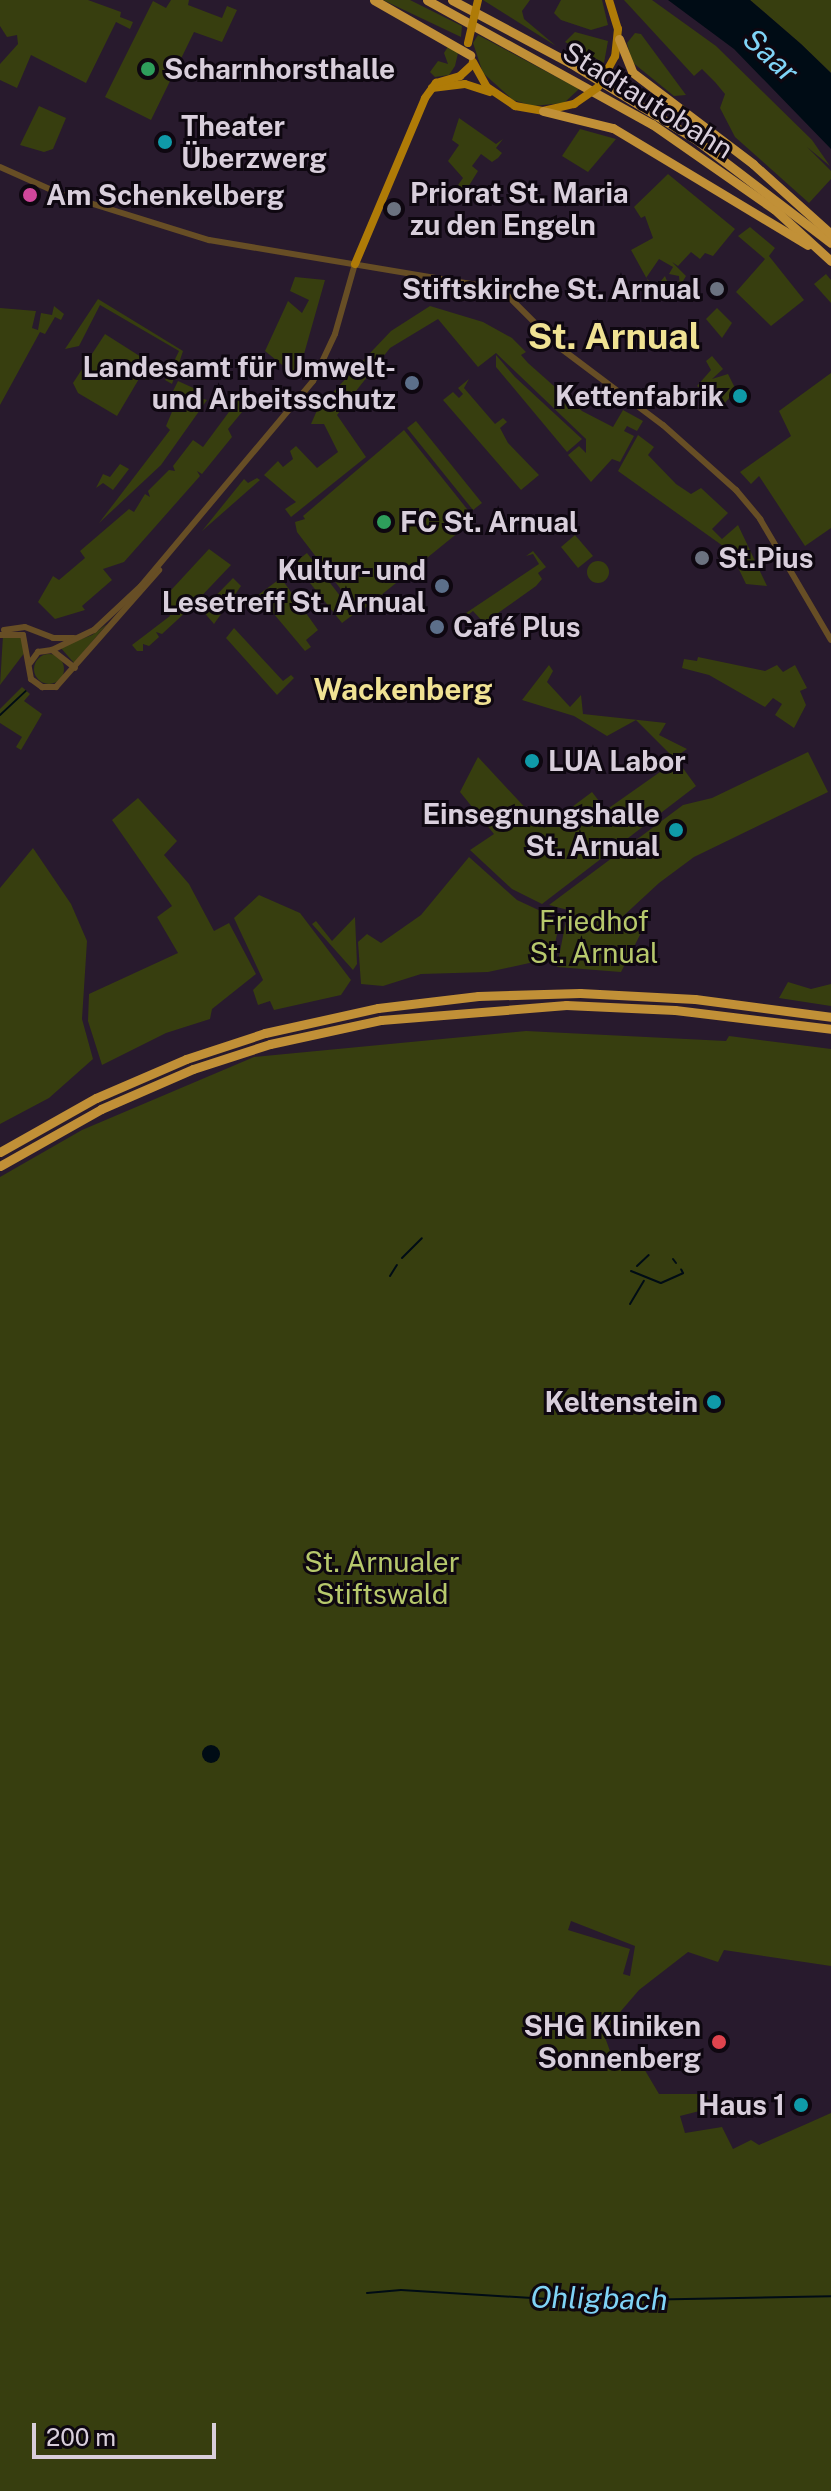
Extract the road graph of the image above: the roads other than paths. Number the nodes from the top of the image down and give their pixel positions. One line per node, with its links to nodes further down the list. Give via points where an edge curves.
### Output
1 (374, 0): 7 (highway)
2 (427, 0): 14 (highway, Stadtautobahn, via 652,124 774,209)
3 (452, 0): 13 (highway, Stadtautobahn, via 695,139)
4 (478, 0): 7 (main road, bridge, via 468,43)
5 (609, 0): 6 (main road)
6 (619, 39): 10 (main road, bridge, via 598,87 574,104); 12 (highway, via 632,72 753,164)
7 (472, 60): 8 (main road, via 465,74); 9 (main road)
8 (432, 88): 9 (main road, via 465,84); 15 (main road)
9 (498, 96): 10 (main road)
10 (543, 111): 14 (highway, via 592,119 632,138 766,216)
11 (0, 167): 15 (street, via 190,235)
12 (831, 234)
13 (831, 243)
14 (831, 262)
15 (355, 264): 16 (street, via 335,334 313,381); 20 (street, via 491,285 506,294 568,355 648,414 744,499)
16 (162, 564): 19 (street, via 102,624); 24 (street)
17 (0, 633): 18 (street, via 25,627); 23 (street, via 23,635)
18 (45, 636): 19 (street); 21 (street)
19 (78, 637): 21 (street)
20 (831, 640)
21 (51, 650): 22 (street); 23 (street, via 38,652)
22 (64, 657): 24 (street); 25 (street)
23 (30, 663): 25 (street, via 31,679 42,687 56,687)
24 (75, 668): 25 (street)
25 (67, 677)
26 (831, 1017): 28 (highway, via 695,999 566,993 390,1006 265,1033 125,1084)
27 (831, 1029): 29 (highway, via 675,1010 566,1005 415,1015 270,1044 130,1095)
28 (0, 1152)
29 (0, 1166)

